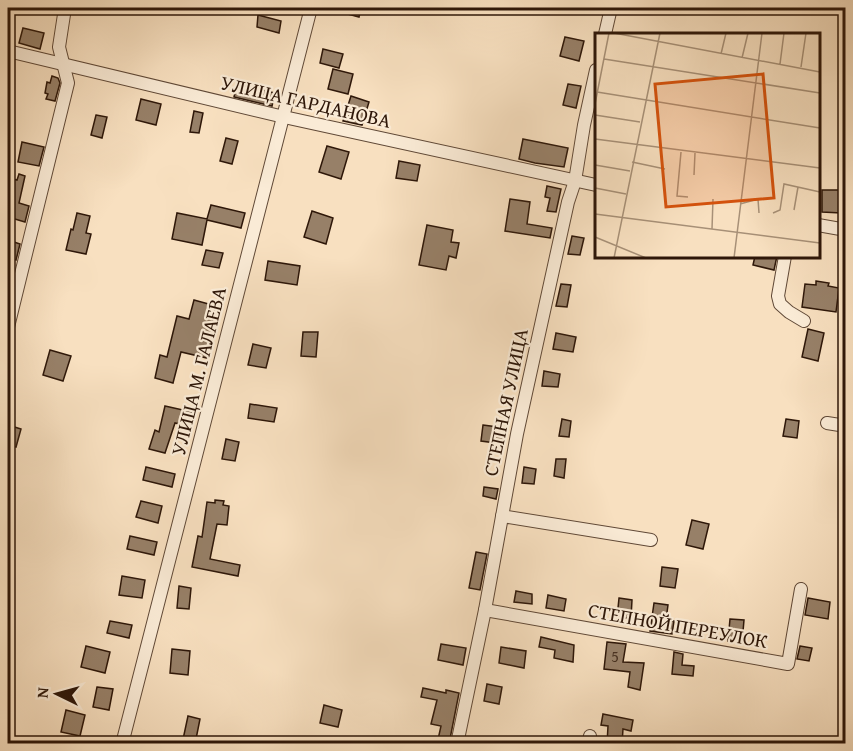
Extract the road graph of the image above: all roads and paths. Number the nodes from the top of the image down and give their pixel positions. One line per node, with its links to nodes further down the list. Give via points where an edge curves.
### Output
1 (65, 8): 6 (street, via 58,47)
2 (311, 8): 8 (street, УЛИЦА М. ГАЛАЕВА)
3 (611, 8): 4 (street)
4 (604, 33)
5 (8, 51): 6 (street, УЛИЦА ГАРДАНОВА)
6 (63, 64): 8 (street, УЛИЦА ГАРДАНОВА); 15 (street, via 68,83)
7 (595, 78): 9 (street, СТЕПНАЯ УЛИЦА)
8 (284, 117): 9 (street, УЛИЦА ГАРДАНОВА); 22 (street, УЛИЦА М. ГАЛАЕВА)
9 (575, 181): 10 (street, УЛИЦА ГАРДАНОВА); 18 (street, СТЕПНАЯ УЛИЦА)
10 (595, 185)
11 (820, 225): 12 (street)
12 (846, 230)
13 (785, 258): 14 (street, via 780,304)
14 (804, 321)
15 (8, 327)
16 (827, 423): 17 (street)
17 (846, 426)
18 (502, 516): 19 (street); 21 (street, СТЕПНАЯ УЛИЦА)
19 (651, 540)
20 (801, 589): 21 (street, СТЕПНОЙ ПЕРЕУЛОК, via 788,664)
21 (485, 610): 23 (street, СТЕПНАЯ УЛИЦА)
22 (122, 744)
23 (457, 744)

